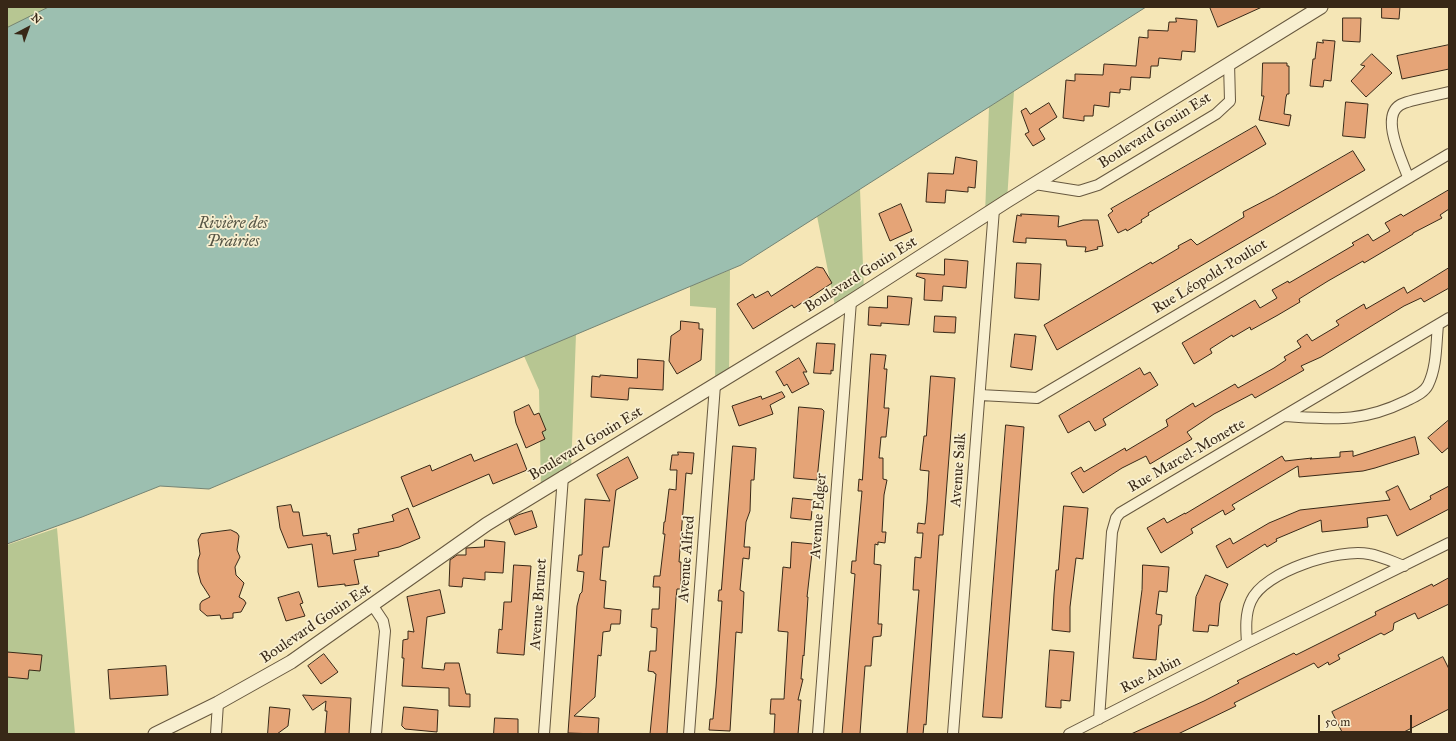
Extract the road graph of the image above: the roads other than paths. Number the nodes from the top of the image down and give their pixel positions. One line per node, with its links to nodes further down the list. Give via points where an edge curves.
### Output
1 (1321, 7): 2 (street, Boulevard Gouin Est)
2 (1230, 63): 6 (street, Boulevard Gouin Est); 6 (street, Boulevard Gouin Est, via 1230,101 1216,114 1098,185 1079,191)
3 (1449, 92): 5 (street, via 1400,105 1392,114 1391,126)
4 (1449, 154): 5 (street, Rue Léopold-Pouliot)
5 (1408, 177): 12 (street, Rue Léopold-Pouliot, via 1037,398)
6 (1035, 184): 7 (street, Boulevard Gouin Est)
7 (994, 209): 8 (street, Boulevard Gouin Est); 12 (street, Avenue Salk)
8 (851, 301): 11 (street, Boulevard Gouin Est); 26 (street, Avenue Edger)
9 (1449, 318): 10 (street, Rue Marcel-Monette)
10 (1438, 325): 13 (street, Rue Marcel-Monette); 13 (street, via 1430,380 1416,396 1376,414 1360,417 1344,419)
11 (715, 385): 14 (street, Boulevard Gouin Est); 25 (street, Avenue Alfred)
12 (980, 395): 27 (street, Avenue Salk)
13 (1284, 416): 20 (street, Rue Marcel-Monette, via 1126,509 1116,518 1112,532)
14 (563, 476): 17 (street, Boulevard Gouin Est, via 487,524); 24 (street, Avenue Brunet)
15 (1449, 543): 16 (street, Rue Aubin)
16 (1404, 566): 18 (street, Rue Aubin); 18 (street, via 1369,554 1323,558 1296,566 1254,595 1247,616)
17 (373, 606): 19 (street, Boulevard Gouin Est, via 291,662); 23 (street, via 383,621 385,631)
18 (1247, 643): 20 (street, Rue Aubin)
19 (218, 703): 21 (street, Boulevard Gouin Est); 22 (street)
20 (1099, 719): 28 (street, Rue Aubin)
21 (155, 734)
22 (216, 734)
23 (376, 734)
24 (544, 734)
25 (689, 734)
26 (818, 734)
27 (953, 734)
28 (1069, 734)

